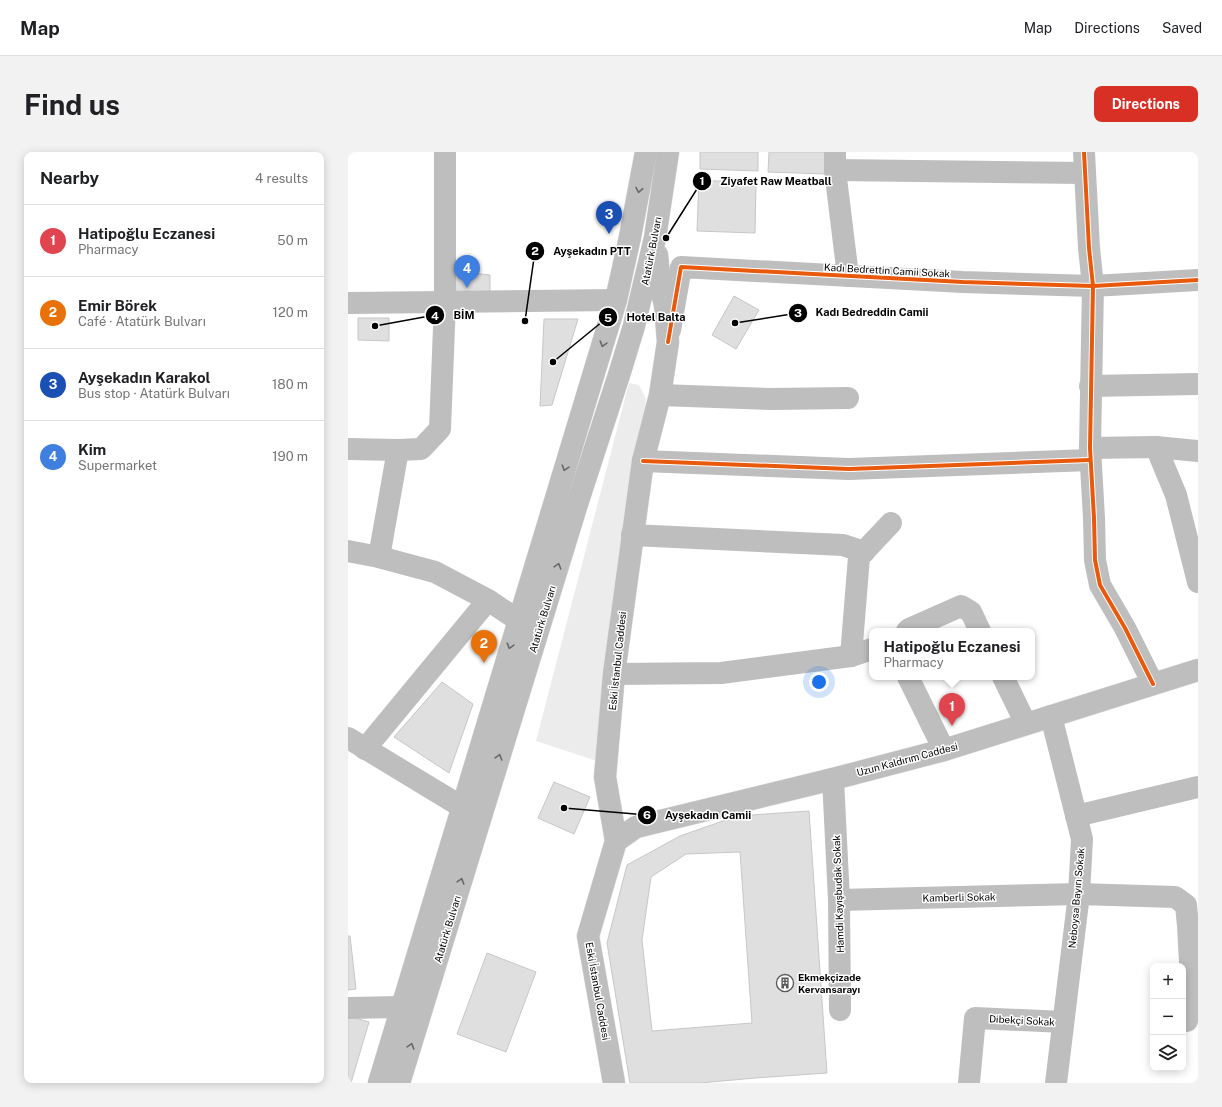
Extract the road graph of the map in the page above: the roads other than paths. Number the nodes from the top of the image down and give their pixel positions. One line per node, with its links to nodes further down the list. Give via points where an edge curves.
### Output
1 (445, 152): 12 (street)
2 (646, 152): 11 (street, Atatürk Bulvarı, one-way to 11)
3 (668, 152): 7 (street, Atatürk Bulvarı)
4 (1084, 152): 6 (street)
5 (835, 161): 6 (street); 8 (street)
6 (1085, 173): 10 (street)
7 (655, 238): 14 (street, Eski İstanbul Caddesi); 59 (street, Atatürk Bulvarı, one-way to 7, via 576,507 619,375)
8 (848, 276): 10 (street, Kadı Bedrettin Camii Sokak); 14 (street, Kadı Bedrettin Camii Sokak, via 681,267)
9 (1198, 280): 10 (street, Kadı Bedrettin Camii Sokak)
10 (1093, 286): 16 (street)
11 (616, 300): 12 (street); 32 (street, Atatürk Bulvarı, one-way to 32)
12 (445, 302): 13 (street); 21 (street, via 440,429 420,449)
13 (348, 303)
14 (668, 342): 17 (street, Eski İstanbul Caddesi)
15 (1198, 384): 16 (street)
16 (1090, 386): 23 (street)
17 (660, 395): 18 (street, via 772,400); 24 (street, Eski İstanbul Caddesi)
18 (848, 398)
19 (1156, 447): 22 (street); 23 (street); 30 (street, via 1176,495)
20 (348, 449): 21 (street)
21 (398, 450): 29 (street)
22 (1198, 451)
23 (1090, 454): 24 (street, via 849,469); 41 (street, via 1095,560 1100,585)
24 (643, 461): 26 (street, Eski İstanbul Caddesi)
25 (891, 522): 28 (street)
26 (632, 535): 28 (street, via 843,545); 38 (street, Eski İstanbul Caddesi)
27 (348, 551): 29 (street)
28 (864, 552): 36 (street, via 859,557)
29 (378, 557): 31 (street, via 435,572)
30 (1198, 582)
31 (488, 600): 32 (street); 44 (street)
32 (518, 620): 48 (street, Atatürk Bulvarı, one-way to 48)
33 (911, 628): 34 (street, via 961,606 971,612)
34 (979, 628)
35 (869, 650): 36 (street)
36 (851, 656): 38 (street, via 721,673)
37 (1198, 670): 41 (street, Uzun Kaldırım Caddesi)
38 (614, 674): 50 (street, Eski İstanbul Caddesi, via 605,777)
39 (909, 680): 45 (street)
40 (1004, 680): 43 (street)
41 (1153, 684): 42 (street, Uzun Kaldırım Caddesi)
42 (1051, 716): 43 (street, Uzun Kaldırım Caddesi); 49 (street, Neboysa Bayırı Sokak)
43 (1026, 724): 45 (street, Uzun Kaldırım Caddesi)
44 (356, 744): 48 (street)
45 (944, 750): 46 (street, Uzun Kaldırım Caddesi)
46 (833, 779): 50 (street, Uzun Kaldırım Caddesi, via 636,827); 52 (street, Hamdi Kayışbudak Sokak)
47 (1198, 787): 49 (street)
48 (462, 808): 53 (street, Atatürk Bulvarı)
49 (1076, 816): 51 (street, Neboysa Bayırı Sokak, via 1082,839)
50 (616, 841): 60 (street, Eski İstanbul Caddesi, via 588,936)
51 (1079, 894): 52 (street, Kamberli Sokak); 56 (street, Kamberli Sokak, via 1175,897 1186,905 1191,981); 57 (street, Neboysa Bayırı Sokak)
52 (839, 900): 55 (street, Hamdi Kayışbudak Sokak)
53 (401, 1007): 54 (street); 58 (street, Atatürk Bulvarı)
54 (348, 1008)
55 (840, 1010)
56 (1187, 1021)
57 (1063, 1022): 61 (street, Dibekçi Sokak, via 974,1018); 62 (street, Neboysa Bayırı Sokak)
58 (379, 1083)
59 (400, 1083)
60 (614, 1083)
61 (969, 1083)
62 (1056, 1083)

